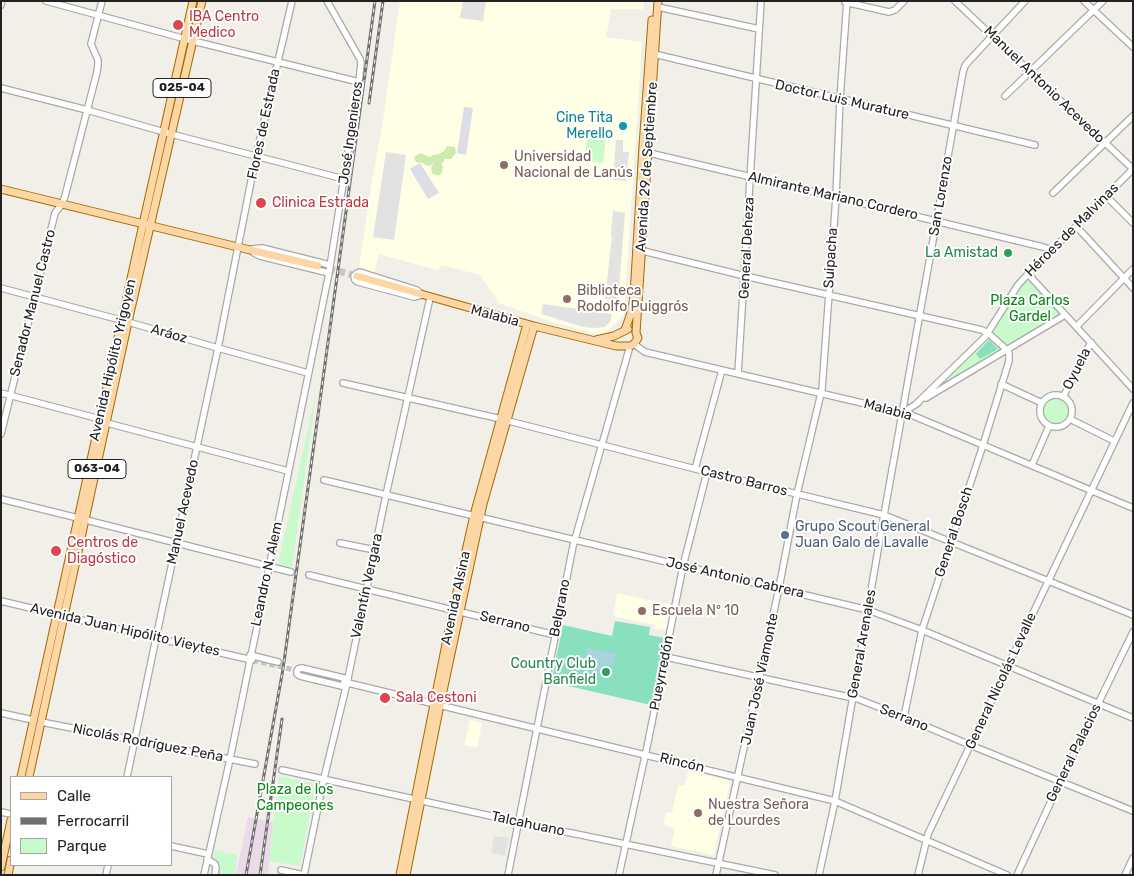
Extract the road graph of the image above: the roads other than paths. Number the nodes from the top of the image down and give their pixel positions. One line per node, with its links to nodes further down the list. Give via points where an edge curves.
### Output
1 (2, 1): 16 (street)
2 (46, 1): 18 (street)
3 (102, 1): 18 (street, Senador Manuel Castro)
4 (193, 1): 21 (main road, Avenida Hipólito Yrigoyen / 025-04)
5 (202, 1): 22 (main road, Avenida Hipólito Yrigoyen / 025-04)
6 (292, 1): 25 (street, Flores de Estrada)
7 (327, 1): 28 (street, José Ingenieros, via 360,59)
8 (761, 1): 19 (street, General Deheza)
9 (904, 1): 14 (street, via 892,12)
10 (955, 1): 20 (street, Manuel Antonio Acevedo)
11 (1025, 1): 20 (street, San Lorenzo)
12 (1084, 1): 17 (street)
13 (1103, 1): 17 (street)
14 (846, 2): 31 (street, Suipacha)
15 (656, 3): 19 (street); 24 (main road, Avenida 29 de Septiembre)
16 (1, 5)
17 (1094, 10): 23 (street); 26 (street)
18 (98, 16): 21 (street); 32 (street, Senador Manuel Castro, via 91,44 98,65)
19 (759, 29): 27 (street, General Deheza)
20 (992, 36): 26 (street, Manuel Antonio Acevedo); 34 (street, San Lorenzo, via 965,66)
21 (185, 39): 22 (street); 35 (main road, Avenida Hipólito Yrigoyen / 025-04)
22 (193, 41): 25 (street); 35 (main road, Avenida Hipólito Yrigoyen / 025-04)
23 (1133, 47)
24 (652, 54): 27 (street, Doctor Luis Murature); 38 (main road, Avenida 29 de Septiembre)
25 (277, 62): 28 (street); 39 (street, Flores de Estrada)
26 (1030, 72): 30 (street); 36 (street, Manuel Antonio Acevedo)
27 (756, 80): 31 (street, Doctor Luis Murature); 41 (street, General Deheza)
28 (359, 82): 42 (street, José Ingenieros)
29 (1, 88): 32 (street)
30 (1006, 96)
31 (840, 99): 34 (street, Doctor Luis Murature); 46 (street, Suipacha)
32 (87, 110): 35 (street); 47 (street, Senador Manuel Castro)
33 (1133, 116): 36 (street)
34 (954, 126): 37 (street, Doctor Luis Murature); 48 (street, San Lorenzo)
35 (167, 133): 39 (street); 50 (main road, Avenida Hipólito Yrigoyen / 025-04); 51 (main road, Avenida Hipólito Yrigoyen / 025-04)
36 (1105, 144): 40 (street, Manuel Antonio Acevedo); 44 (street)
37 (1035, 145)
38 (646, 152): 41 (street, Almirante Mariano Cordero); 55 (main road, Avenida 29 de Septiembre)
39 (256, 156): 42 (street); 53 (street, Flores de Estrada)
40 (1133, 169): 45 (street, Héroes de Malvinas)
41 (751, 177): 46 (street, Almirante Mariano Cordero); 63 (street, General Deheza)
42 (344, 179): 57 (street, José Ingenieros)
43 (1, 189): 47 (main road)
44 (1053, 193)
45 (1106, 196): 49 (street); 52 (street, Héroes de Malvinas)
46 (836, 197): 48 (street, Almirante Mariano Cordero); 68 (street, Suipacha)
47 (62, 204): 50 (main road); 69 (street, Senador Manuel Castro, via 55,213)
48 (936, 221): 56 (street, Almirante Mariano Cordero); 71 (street, San Lorenzo)
49 (1133, 223)
50 (143, 224): 51 (main road); 73 (main road, Avenida Hipólito Yrigoyen / 063-04)
51 (151, 226): 53 (main road); 73 (main road, Avenida Hipólito Yrigoyen / 063-04)
52 (1076, 226): 56 (street, Héroes de Malvinas); 64 (street)
53 (238, 247): 54 (main road); 82 (street, Manuel Acevedo)
54 (246, 249): 57 (street, via 262,248); 58 (main road); 60 (street, via 260,256)
55 (640, 250): 63 (street); 76 (main road, Avenida 29 de Septiembre, via 634,305); 77 (main road, Avenida 29 de Septiembre)
56 (1052, 250): 61 (street, Héroes de Malvinas)
57 (330, 265): 60 (street, José Ingenieros)
58 (318, 266)
59 (1133, 269): 64 (street, Oyuela)
60 (329, 273): 85 (street, Leandro N. Alem)
61 (1028, 274): 72 (street); 78 (street, Héroes de Malvinas)
62 (357, 276): 67 (main road, Malabia)
63 (745, 276): 68 (street); 86 (street, General Deheza)
64 (1124, 278): 66 (street); 75 (street, Oyuela)
65 (1, 288): 69 (street, Aráoz)
66 (1133, 288)
67 (422, 295): 67 (street, Malabia, via 417,290 360,272 354,276 358,282 414,297); 70 (main road, Malabia)
68 (829, 295): 71 (street); 91 (street, Suipacha)
69 (35, 296): 73 (street, Aráoz); 92 (street, Senador Manuel Castro)
70 (430, 298): 74 (main road, Malabia); 93 (street, Valentín Vergara)
71 (919, 315): 78 (street); 98 (street, San Lorenzo)
72 (1066, 315): 75 (street); 83 (street, Héroes de Malvinas)
73 (125, 321): 82 (street, Aráoz); 99 (main road, Avenida Hipólito Yrigoyen / 063-04); 102 (main road, Avenida Hipólito Yrigoyen / 063-04)
74 (531, 325): 79 (main road, Malabia); 101 (main road, Avenida Alsina)
75 (1077, 326): 80 (street)
76 (624, 330): 77 (main road, via 632,329); 79 (main road); 81 (main road, via 621,340)
77 (636, 333): 81 (main road, via 638,338)
78 (988, 333): 83 (street); 96 (street, Héroes de Malvinas)
79 (594, 340): 81 (main road, Malabia, via 616,346)
80 (1091, 342): 89 (street); 94 (street, Oyuela)
81 (630, 345): 84 (street, Malabia, via 645,352); 106 (street, Belgrano)
82 (218, 348): 85 (street, Aráoz); 108 (street, Manuel Acevedo)
83 (1007, 350): 88 (street, General Bosch, via 1009,358); 96 (street, Héroes de Malvinas)
84 (722, 370): 86 (street, Malabia); 110 (street)
85 (308, 372): 111 (street, Leandro N. Alem)
86 (738, 374): 91 (street, Malabia)
87 (343, 383): 93 (street, Castro Barros)
88 (1001, 384): 97 (street); 107 (street, General Bosch)
89 (1133, 389)
90 (1, 393): 92 (street)
91 (821, 394): 98 (street, Malabia); 115 (street, Juan José Viamonte)
92 (10, 396): 99 (street); 104 (street, Senador Manuel Castro)
93 (408, 397): 101 (street, Castro Barros); 116 (street, Valentín Vergara)
94 (1063, 397): 97 (street, via 1052,396); 100 (street, via 1072,408)
95 (1133, 403): 105 (street, General Nicolás Levalle)
96 (916, 404): 98 (street, Héroes de Malvinas)
97 (1042, 404): 103 (street, via 1041,418)
98 (902, 412): 107 (street, Malabia); 119 (street, General Arenales)
99 (100, 419): 121 (main road, Avenida Hipólito Yrigoyen / 063-04)
100 (1070, 419): 103 (street, via 1061,427); 105 (street)
101 (503, 420): 106 (street, Castro Barros); 120 (main road, Avenida Alsina)
102 (107, 423): 108 (street); 122 (main road, Avenida Hipólito Yrigoyen / 063-04)
103 (1049, 426): 109 (street)
104 (1, 434)
105 (1114, 440): 114 (street, General Nicolás Levalle)
106 (602, 444): 110 (street, Castro Barros); 123 (street, Belgrano)
107 (983, 444): 109 (street, Malabia); 124 (street, General Bosch)
108 (196, 447): 111 (street); 125 (street, Manuel Acevedo)
109 (1032, 465): 114 (street, Malabia)
110 (695, 469): 112 (street, Castro Barros)
111 (288, 471): 128 (street, Leandro N. Alem)
112 (707, 472): 115 (street, Castro Barros); 129 (street, Pueyrredón)
113 (324, 480): 116 (street, José Antonio Cabrera)
114 (1092, 490): 118 (street, Malabia); 132 (street, General Nicolás Levalle)
115 (797, 494): 119 (street, Castro Barros); 134 (street, Juan José Viamonte)
116 (386, 495): 120 (street, José Antonio Cabrera); 127 (street, Valentín Vergara)
117 (1, 499): 121 (street)
118 (1133, 508)
119 (884, 515): 124 (street, Castro Barros); 137 (street, General Arenales)
120 (477, 516): 123 (street, José Antonio Cabrera); 136 (main road, Avenida Alsina)
121 (78, 518): 138 (main road, Avenida Hipólito Yrigoyen / 063-04)
122 (86, 520): 125 (street); 138 (main road, Avenida Hipólito Yrigoyen / 063-04)
123 (574, 539): 129 (street, José Antonio Cabrera); 142 (street, Belgrano)
124 (951, 541): 132 (street, Castro Barros); 140 (street, General Bosch)
125 (176, 543): 128 (street); 143 (street, Manuel Acevedo)
126 (340, 543): 127 (street)
127 (375, 550): 133 (street, Valentín Vergara)
128 (269, 566): 130 (street); 145 (street, Leandro N. Alem)
129 (683, 566): 134 (street, José Antonio Cabrera); 144 (street, Pueyrredón)
130 (291, 572)
131 (309, 575): 133 (street, Serrano)
132 (1048, 581): 139 (street, Castro Barros); 147 (street, General Nicolás Levalle)
133 (366, 588): 136 (street, Serrano); 149 (street, Valentín Vergara)
134 (779, 588): 137 (street, José Antonio Cabrera); 148 (street, Juan José Viamonte)
135 (1, 601): 138 (street, Avenida Juan Hipólito Vieytes)
136 (457, 610): 142 (street, Serrano); 151 (main road, Avenida Alsina)
137 (868, 610): 140 (street, José Antonio Cabrera); 150 (street, General Arenales)
138 (61, 615): 143 (street, Avenida Juan Hipólito Vieytes); 156 (main road, Avenida Hipólito Yrigoyen / 063-04)
139 (1133, 615)
140 (922, 630): 147 (street, José Antonio Cabrera); 154 (street, General Bosch)
141 (1133, 632): 152 (street, General Palacios)
142 (555, 635): 157 (street, Belgrano)
143 (156, 638): 145 (street, Avenida Juan Hipólito Vieytes); 158 (street, Manuel Acevedo)
144 (666, 657): 148 (street, Serrano); 160 (street, Pueyrredón)
145 (251, 658): 146 (street, Avenida Juan Hipólito Vieytes); 161 (street, Leandro N. Alem)
146 (278, 662)
147 (1007, 667): 152 (street, José Antonio Cabrera); 159 (street, General Nicolás Levalle)
148 (760, 678): 150 (street, Serrano); 167 (street, Juan José Viamonte)
149 (346, 683): 149 (street, via 302,668 297,671 300,676); 151 (street, Rincón); 168 (street, Valentín Vergara)
150 (853, 698): 154 (street, Serrano); 171 (street, General Arenales)
151 (437, 704): 157 (street, Rincón); 170 (main road, Avenida Alsina)
152 (1098, 704): 155 (street, José Antonio Cabrera); 169 (street, General Palacios)
153 (1, 713): 156 (street, Nicolás Rodríguez Peña)
154 (904, 717): 159 (street, Serrano)
155 (1133, 718)
156 (37, 721): 158 (street, Nicolás Rodríguez Peña); 164 (main road, Avenida Hipólito Yrigoyen / 063-04); 165 (main road, Avenida Hipólito Yrigoyen / 063-04)
157 (537, 728): 160 (street, Rincón); 173 (street, Belgrano)
158 (136, 740): 161 (street, Nicolás Rodríguez Peña); 166 (street, Manuel Acevedo)
159 (970, 745): 169 (street, Serrano); 175 (street, General Nicolás Levalle)
160 (646, 755): 167 (street, Rincón); 176 (street, Pueyrredón)
161 (230, 759): 162 (street, Nicolás Rodríguez Peña); 178 (street, Leandro N. Alem)
162 (255, 764)
163 (282, 770): 168 (street, Talcahuano)
164 (21, 776)
165 (29, 776)
166 (127, 776)
167 (738, 777): 171 (street, Rincón); 180 (street, Juan José Viamonte)
168 (324, 778): 170 (street, Talcahuano); 185 (street, Valentín Vergara)
169 (1060, 782): 172 (street, Serrano); 195 (street, General Palacios)
170 (418, 800): 173 (street, Talcahuano); 186 (main road, Avenida Alsina); 187 (main road, Avenida Alsina)
171 (835, 801): 175 (street, Rincón); 192 (street, General Arenales)
172 (1133, 812)
173 (518, 822): 176 (street, Talcahuano); 188 (street, Belgrano)
174 (10, 825): 181 (main road)
175 (926, 840): 193 (street, General Nicolás Levalle); 194 (street, Rincón)
176 (626, 844): 180 (street, Talcahuano); 189 (street, Pueyrredón)
177 (172, 846): 178 (street)
178 (208, 856): 183 (street, Leandro N. Alem); 184 (street, via 215,864)
179 (1133, 858): 196 (street)
180 (718, 863): 190 (street, Juan José Viamonte); 191 (street, Talcahuano)
181 (1, 867)
182 (281, 870): 185 (street)
183 (204, 875)
184 (215, 875)
185 (304, 875)
186 (400, 875)
187 (406, 875)
188 (508, 875)
189 (619, 875)
190 (716, 875)
191 (776, 875)
192 (819, 875)
193 (918, 875)
194 (1007, 875)
195 (1017, 875)
196 (1125, 875)

